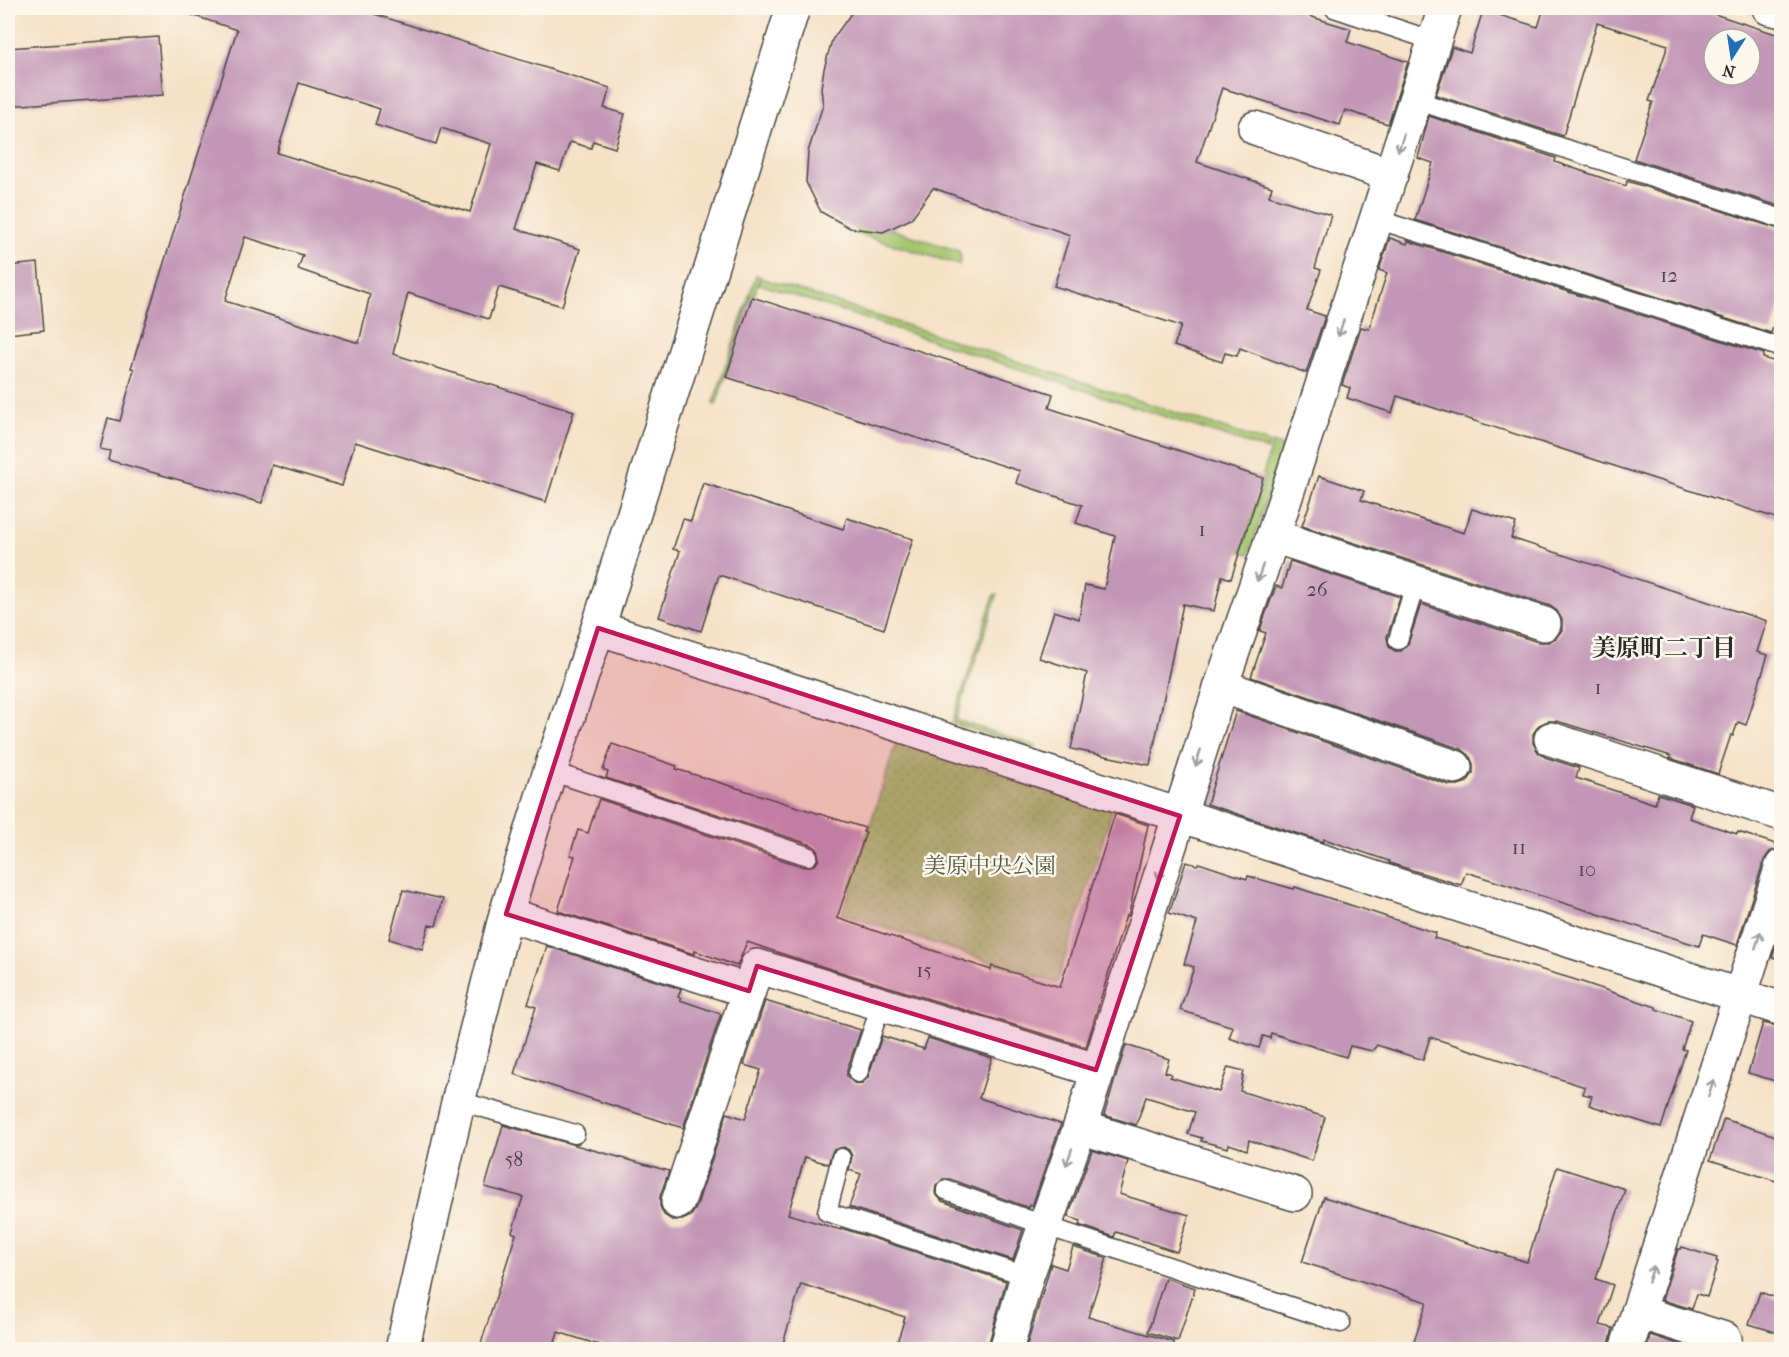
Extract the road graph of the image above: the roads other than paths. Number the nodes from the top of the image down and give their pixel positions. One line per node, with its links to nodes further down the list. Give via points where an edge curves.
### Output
1 (793, 8): 16 (street)
2 (1334, 8): 6 (lane)
3 (1445, 8): 6 (street)
4 (1770, 8): 5 (street)
5 (1782, 11)
6 (1434, 41): 7 (street)
7 (1415, 100): 9 (street, one-way to 9); 11 (lane)
8 (1255, 128): 9 (street)
9 (1391, 175): 10 (street)
10 (1376, 219): 12 (lane); 13 (street, one-way to 13)
11 (1782, 219)
12 (1782, 348)
13 (1273, 536): 14 (street); 18 (street, one-way to 18)
14 (1416, 582): 15 (street); 17 (lane)
15 (1544, 624)
16 (598, 628): 21 (street); 23 (street)
17 (1398, 640)
18 (1221, 686): 20 (street); 23 (street, one-way to 23)
19 (1551, 739): 22 (street)
20 (1455, 767)
21 (550, 771): 24 (lane); 26 (street)
22 (1782, 814)
23 (1180, 816): 28 (street); 31 (street, one-way to 31)
24 (808, 856)
25 (1782, 866): 28 (street, one-way to 25)
26 (506, 915): 27 (street); 33 (street)
27 (748, 991): 29 (street, via 757,966); 39 (street)
28 (1740, 996): 30 (street); 42 (street, one-way to 28)
29 (881, 1005): 31 (street); 32 (lane)
30 (1782, 1009)
31 (1096, 1070): 34 (street)
32 (858, 1073)
33 (459, 1101): 35 (lane); 44 (street)
34 (1080, 1127): 38 (street); 40 (street, one-way to 40)
35 (575, 1134)
36 (841, 1158): 41 (lane, via 827,1212)
37 (946, 1190): 40 (lane)
38 (1295, 1194)
39 (678, 1202)
40 (1046, 1226): 41 (street); 43 (lane)
41 (1027, 1276): 45 (street)
42 (1638, 1312): 46 (street); 47 (street, via 1725,1339)
43 (1341, 1323)
44 (402, 1350)
45 (1006, 1350)
46 (1626, 1350)
47 (1722, 1350)

